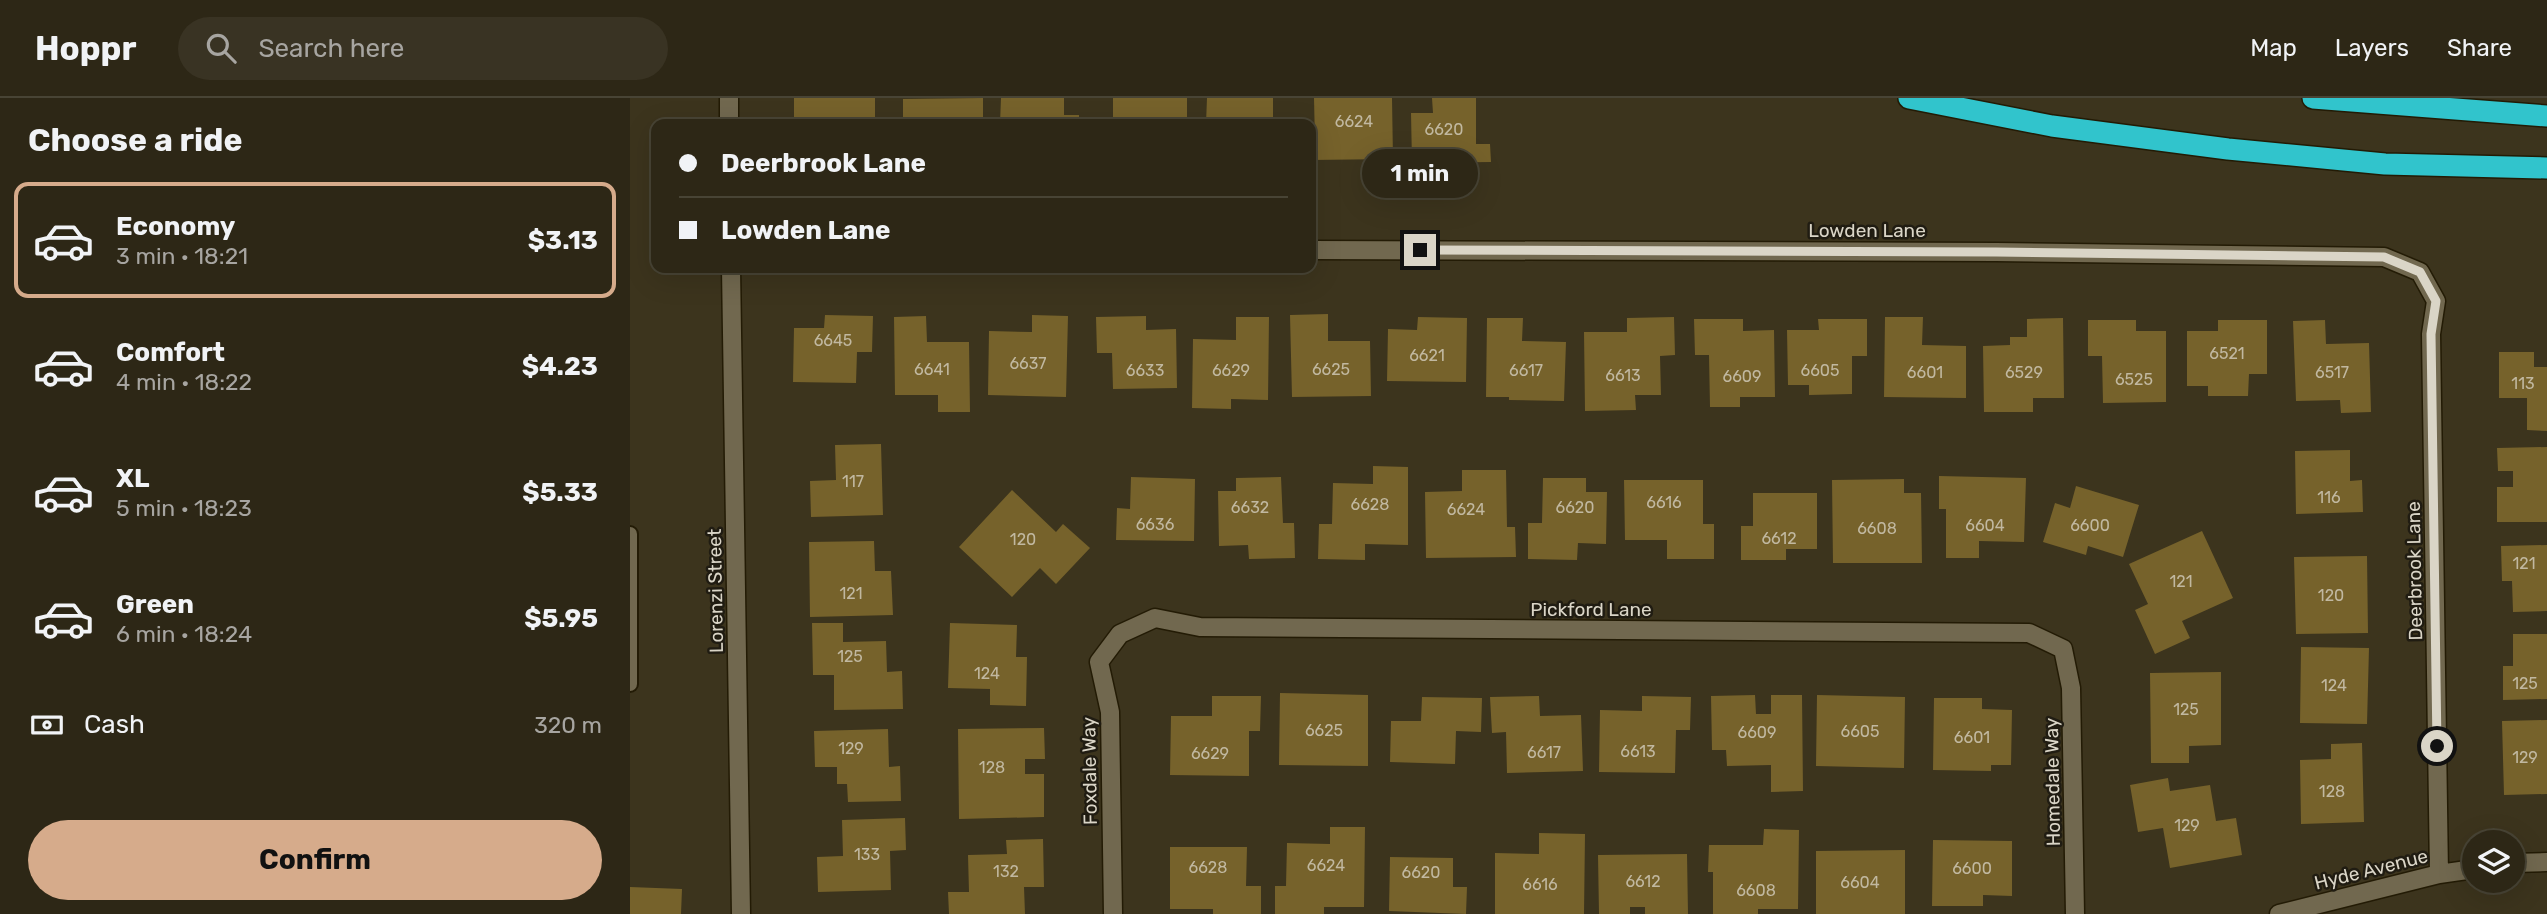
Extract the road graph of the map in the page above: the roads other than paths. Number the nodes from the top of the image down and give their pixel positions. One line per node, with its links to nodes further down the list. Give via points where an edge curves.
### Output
1 (729, 98): 7 (street)
2 (1909, 98): 8 (highway, via 2052,126 2228,149 2385,164)
3 (2313, 98): 6 (highway)
4 (2483, 98): 5 (highway)
5 (2547, 108)
6 (2547, 116)
7 (729, 119)
8 (2547, 168)
9 (1316, 250): 10 (street, Lowden Lane, via 2384,257)
10 (2420, 272): 19 (street, Deerbrook Lane, via 2436,301 2431,334)
11 (731, 273): 20 (street, Lorenzi Street)
12 (630, 534): 15 (lane)
13 (1119, 634): 14 (street, Pickford Lane, via 1155,618 1200,627 2029,634); 21 (street, Foxdale Way, via 1099,662 1110,712)
14 (2063, 649): 22 (street, Homedale Way, via 2071,688)
15 (630, 684)
16 (2547, 862): 17 (street)
17 (2525, 863)
18 (2462, 871): 19 (street, Hyde Avenue)
19 (2439, 874): 23 (street, Hyde Avenue)
20 (741, 914)
21 (1113, 914)
22 (2075, 914)
23 (2279, 914)

